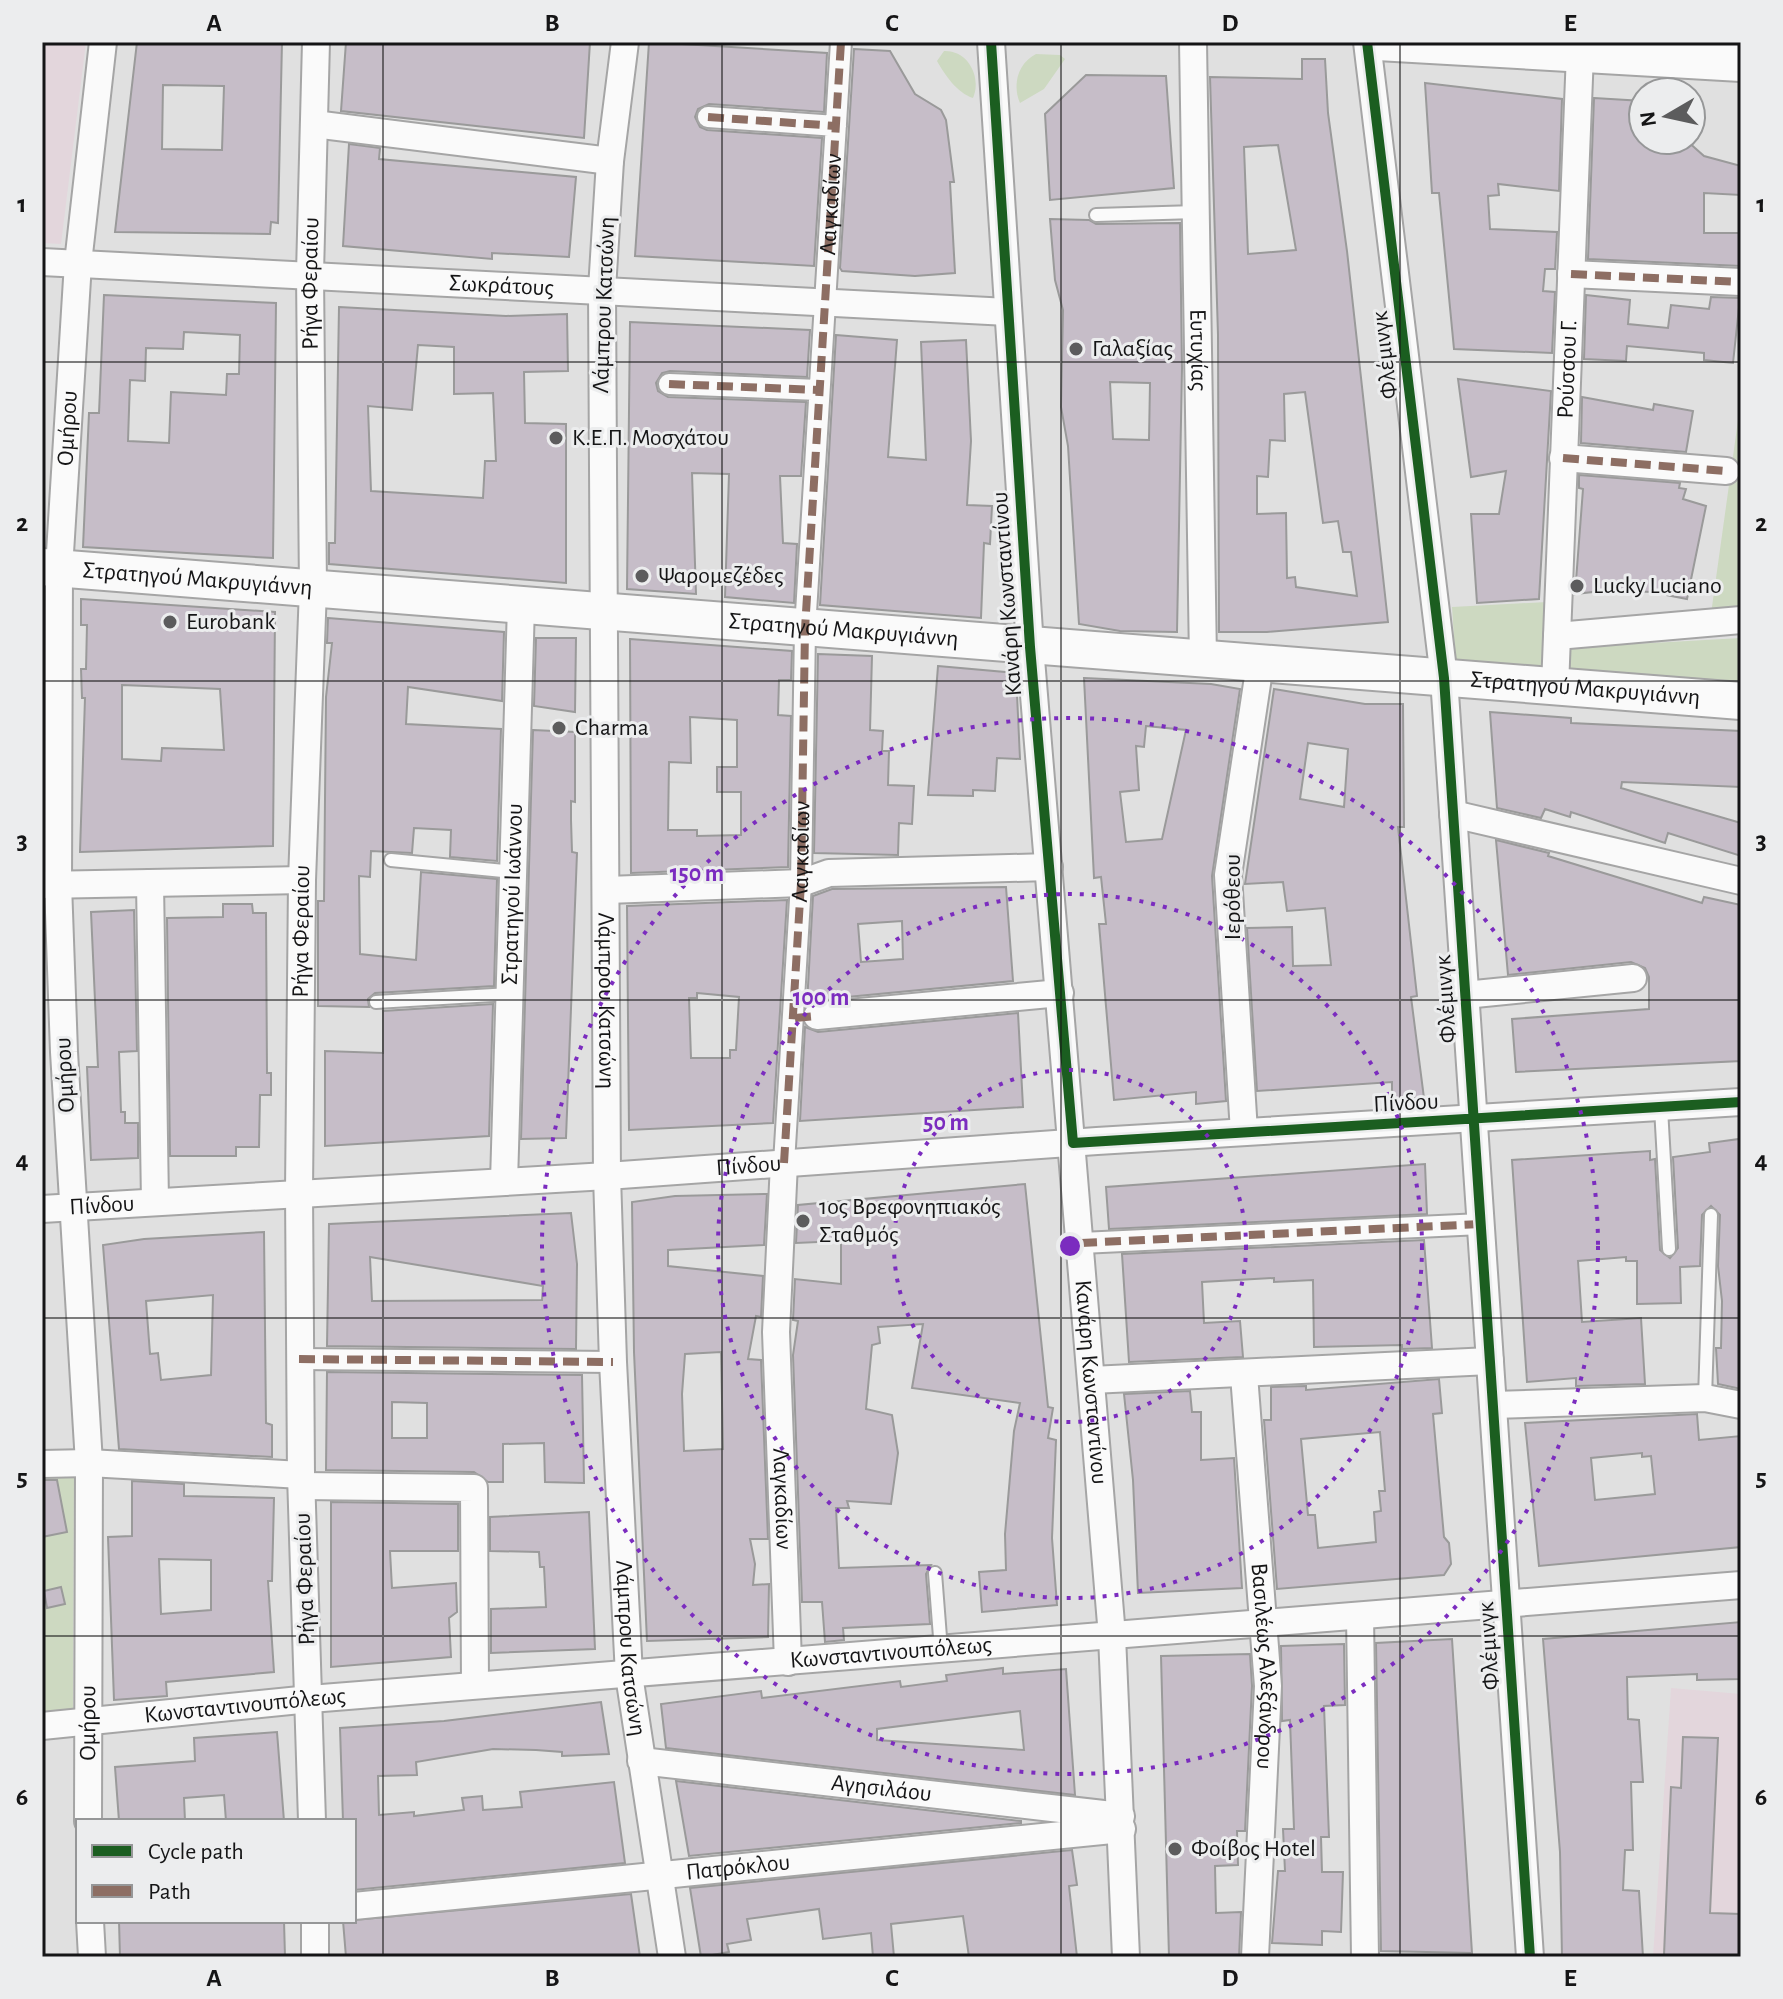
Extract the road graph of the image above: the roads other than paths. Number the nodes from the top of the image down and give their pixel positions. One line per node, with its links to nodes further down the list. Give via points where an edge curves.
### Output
1 (103, 42): 18 (street, Ομήρου)
2 (316, 42): 12 (street, Ρήγα Φεραίου)
3 (625, 42): 14 (street, Λάμπρου Κατσώνη)
4 (841, 42): 13 (street, Λαγκαδίων)
5 (991, 42): 24 (street, Κανάρη Κωνσταντίνου)
6 (1193, 42): 15 (street, Ευτυχίας)
7 (1367, 42): 39 (street, Φλέμινγκ)
8 (1378, 42): 9 (main road)
9 (1580, 53): 10 (main road); 20 (street, Ρούσσου Γ.)
10 (1741, 63)
11 (708, 117): 13 (street)
12 (314, 124): 14 (street); 19 (street, Ρήγα Φεραίου)
13 (836, 126): 23 (street, Λαγκαδίων)
14 (610, 161): 22 (street, Λάμπρου Κατσώνη)
15 (1196, 212): 16 (lane); 37 (street, Ευτυχίας)
16 (1096, 215)
17 (42, 262): 18 (street, Σωκράτους)
18 (78, 263): 19 (street, Σωκράτους); 29 (street, Ομήρου)
19 (310, 273): 22 (street, Σωκράτους); 30 (street, Ρήγα Φεραίου)
20 (1571, 274): 21 (street); 27 (street, Ρούσσου Γ.)
21 (1741, 282)
22 (602, 289): 23 (street, Σωκράτους); 32 (street, Λάμπρου Κατσώνη)
23 (824, 301): 24 (street, Σωκράτους); 26 (street, Λαγκαδίων)
24 (1008, 312): 36 (street, Κανάρη Κωνσταντίνου)
25 (669, 384): 26 (street)
26 (819, 390): 34 (street, Λαγκαδίων)
27 (1563, 458): 28 (street); 35 (street, Ρούσσου Γ.)
28 (1726, 471)
29 (50, 568): 30 (main road, Στρατηγού Μακρυγιάννη); 50 (street, Ομήρου)
30 (313, 589): 31 (main road, Στρατηγού Μακρυγιάννη); 46 (street, Ρήγα Φεραίου)
31 (521, 605): 32 (main road, Στρατηγού Μακρυγιάννη); 45 (street, Στρατηγού Ιωάννου)
32 (605, 613): 34 (main road, Στρατηγού Μακρυγιάννη); 51 (street, Λάμπρου Κατσώνη)
33 (1741, 620): 35 (street)
34 (805, 629): 36 (main road, Στρατηγού Μακρυγιάννη); 49 (street, Λαγκαδίων)
35 (1557, 636): 40 (street, Ρούσσου Γ.)
36 (1030, 647): 37 (main road, Στρατηγού Μακρυγιάννη); 44 (street, Κανάρη Κωνσταντίνου)
37 (1203, 659): 38 (main road, Στρατηγού Μακρυγιάννη)
38 (1260, 664): 39 (main road, Στρατηγού Μακρυγιάννη); 62 (street, Ιερόθεου, via 1228,875)
39 (1444, 678): 40 (main road, Στρατηγού Μακρυγιάννη); 42 (street, Φλέμινγκ)
40 (1555, 687): 41 (main road, Στρατηγού Μακρυγιάννη)
41 (1741, 701)
42 (1453, 814): 47 (street); 55 (street, Φλέμινγκ)
43 (391, 860): 45 (lane)
44 (1049, 867): 49 (street, via 829,873); 53 (street, Κανάρη Κωνσταντίνου)
45 (514, 872): 54 (street, Στρατηγού Ιωάννου)
46 (302, 880): 48 (street); 67 (street, Ρήγα Φεραίου)
47 (1741, 881)
48 (150, 883): 50 (street); 68 (street)
49 (801, 883): 51 (street); 57 (street, Λαγκαδίων)
50 (50, 884): 58 (street, Ομήρου)
51 (607, 890): 65 (street, Λάμπρου Κατσώνη)
52 (1633, 978): 55 (street)
53 (1060, 993): 57 (street); 63 (street, Κανάρη Κωνσταντίνου)
54 (510, 994): 56 (lane); 66 (street, Στρατηγού Ιωάννου)
55 (1465, 995): 61 (street, Φλέμινγκ)
56 (376, 1002)
57 (806, 1017): 64 (street, Λαγκαδίων)
58 (53, 1052): 69 (street, Ομήρου)
59 (1741, 1102): 60 (street, Πίνδου)
60 (1661, 1108): 61 (street, Πίνδου); 74 (lane)
61 (1474, 1120): 62 (street, Πίνδου); 72 (street, Φλέμινγκ)
62 (1244, 1132): 63 (street, Πίνδου)
63 (1073, 1143): 64 (street, Πίνδου); 73 (street, Κανάρη Κωνσταντίνου)
64 (784, 1163): 65 (street, Πίνδου); 93 (street, Λαγκαδίων, via 776,1332)
65 (607, 1176): 66 (street, Πίνδου); 77 (street, Λάμπρου Κατσώνη)
66 (504, 1182): 67 (street, Πίνδου)
67 (299, 1192): 68 (street, Πίνδου); 75 (street, Ρήγα Φεραίου)
68 (155, 1202): 69 (street, Πίνδου)
69 (72, 1207): 70 (street, Πίνδου); 83 (street, Ομήρου)
70 (42, 1209)
71 (1711, 1215): 80 (lane)
72 (1481, 1224): 73 (street); 76 (street, Φλέμινγκ)
73 (1081, 1243): 79 (street, Κανάρη Κωνσταντίνου)
74 (1669, 1249)
75 (299, 1359): 77 (street); 85 (street, Ρήγα Φεραίου)
76 (1490, 1361): 78 (street); 81 (street, Φλέμινγκ)
77 (613, 1362): 94 (street, Λάμπρου Κατσώνη)
78 (1244, 1375): 79 (street); 90 (street, Βασιλέως Αλεξάνδρου)
79 (1091, 1380): 91 (street, Κανάρη Κωνσταντίνου)
80 (1705, 1398): 81 (street); 82 (street)
81 (1493, 1405): 88 (street, Φλέμινγκ)
82 (1741, 1405)
83 (89, 1463): 84 (street); 85 (street); 97 (street, Ομήρου)
84 (42, 1464)
85 (302, 1480): 95 (street, via 474,1488); 96 (street, Ρήγα Φεραίου)
86 (935, 1573): 92 (lane)
87 (1741, 1585): 88 (street, Κωνσταντινουπόλεως)
88 (1506, 1604): 89 (street, Κωνσταντινουπόλεως); 113 (street, Φλέμινγκ)
89 (1360, 1616): 90 (street, Κωνσταντινουπόλεως); 112 (street)
90 (1266, 1622): 91 (street, Κωνσταντινουπόλεως); 111 (street, Βασιλέως Αλεξάνδρου)
91 (1112, 1636): 92 (street, Κωνσταντινουπόλεως); 102 (street, Κανάρη Κωνσταντίνου)
92 (941, 1650): 93 (street, Κωνσταντινουπόλεως)
93 (788, 1662): 94 (street, Κωνσταντινουπόλεως)
94 (629, 1675): 95 (street, Κωνσταντινουπόλεως); 99 (street, Λάμπρου Κατσώνη)
95 (475, 1685): 96 (street, Κωνσταντινουπόλεως)
96 (310, 1699): 97 (street, Κωνσταντινουπόλεως); 101 (street, Ρήγα Φεραίου)
97 (88, 1723): 98 (street, Κωνσταντινουπόλεως); 100 (street, Ομήρου)
98 (42, 1726)
99 (641, 1761): 102 (street, Αγησιλάου); 103 (street, Λάμπρου Κατσώνη)
100 (88, 1819)
101 (312, 1819)
102 (1121, 1823): 103 (street, Πατρόκλου); 110 (street, Κανάρη Κωνσταντίνου)
103 (658, 1875): 104 (street, Πατρόκλου); 109 (street, Λάμπρου Κατσώνη)
104 (356, 1906)
105 (90, 1923): 107 (street)
106 (315, 1923): 108 (street)
107 (92, 1957)
108 (315, 1957)
109 (672, 1957)
110 (1126, 1957)
111 (1263, 1957)
112 (1365, 1957)
113 (1530, 1957)

